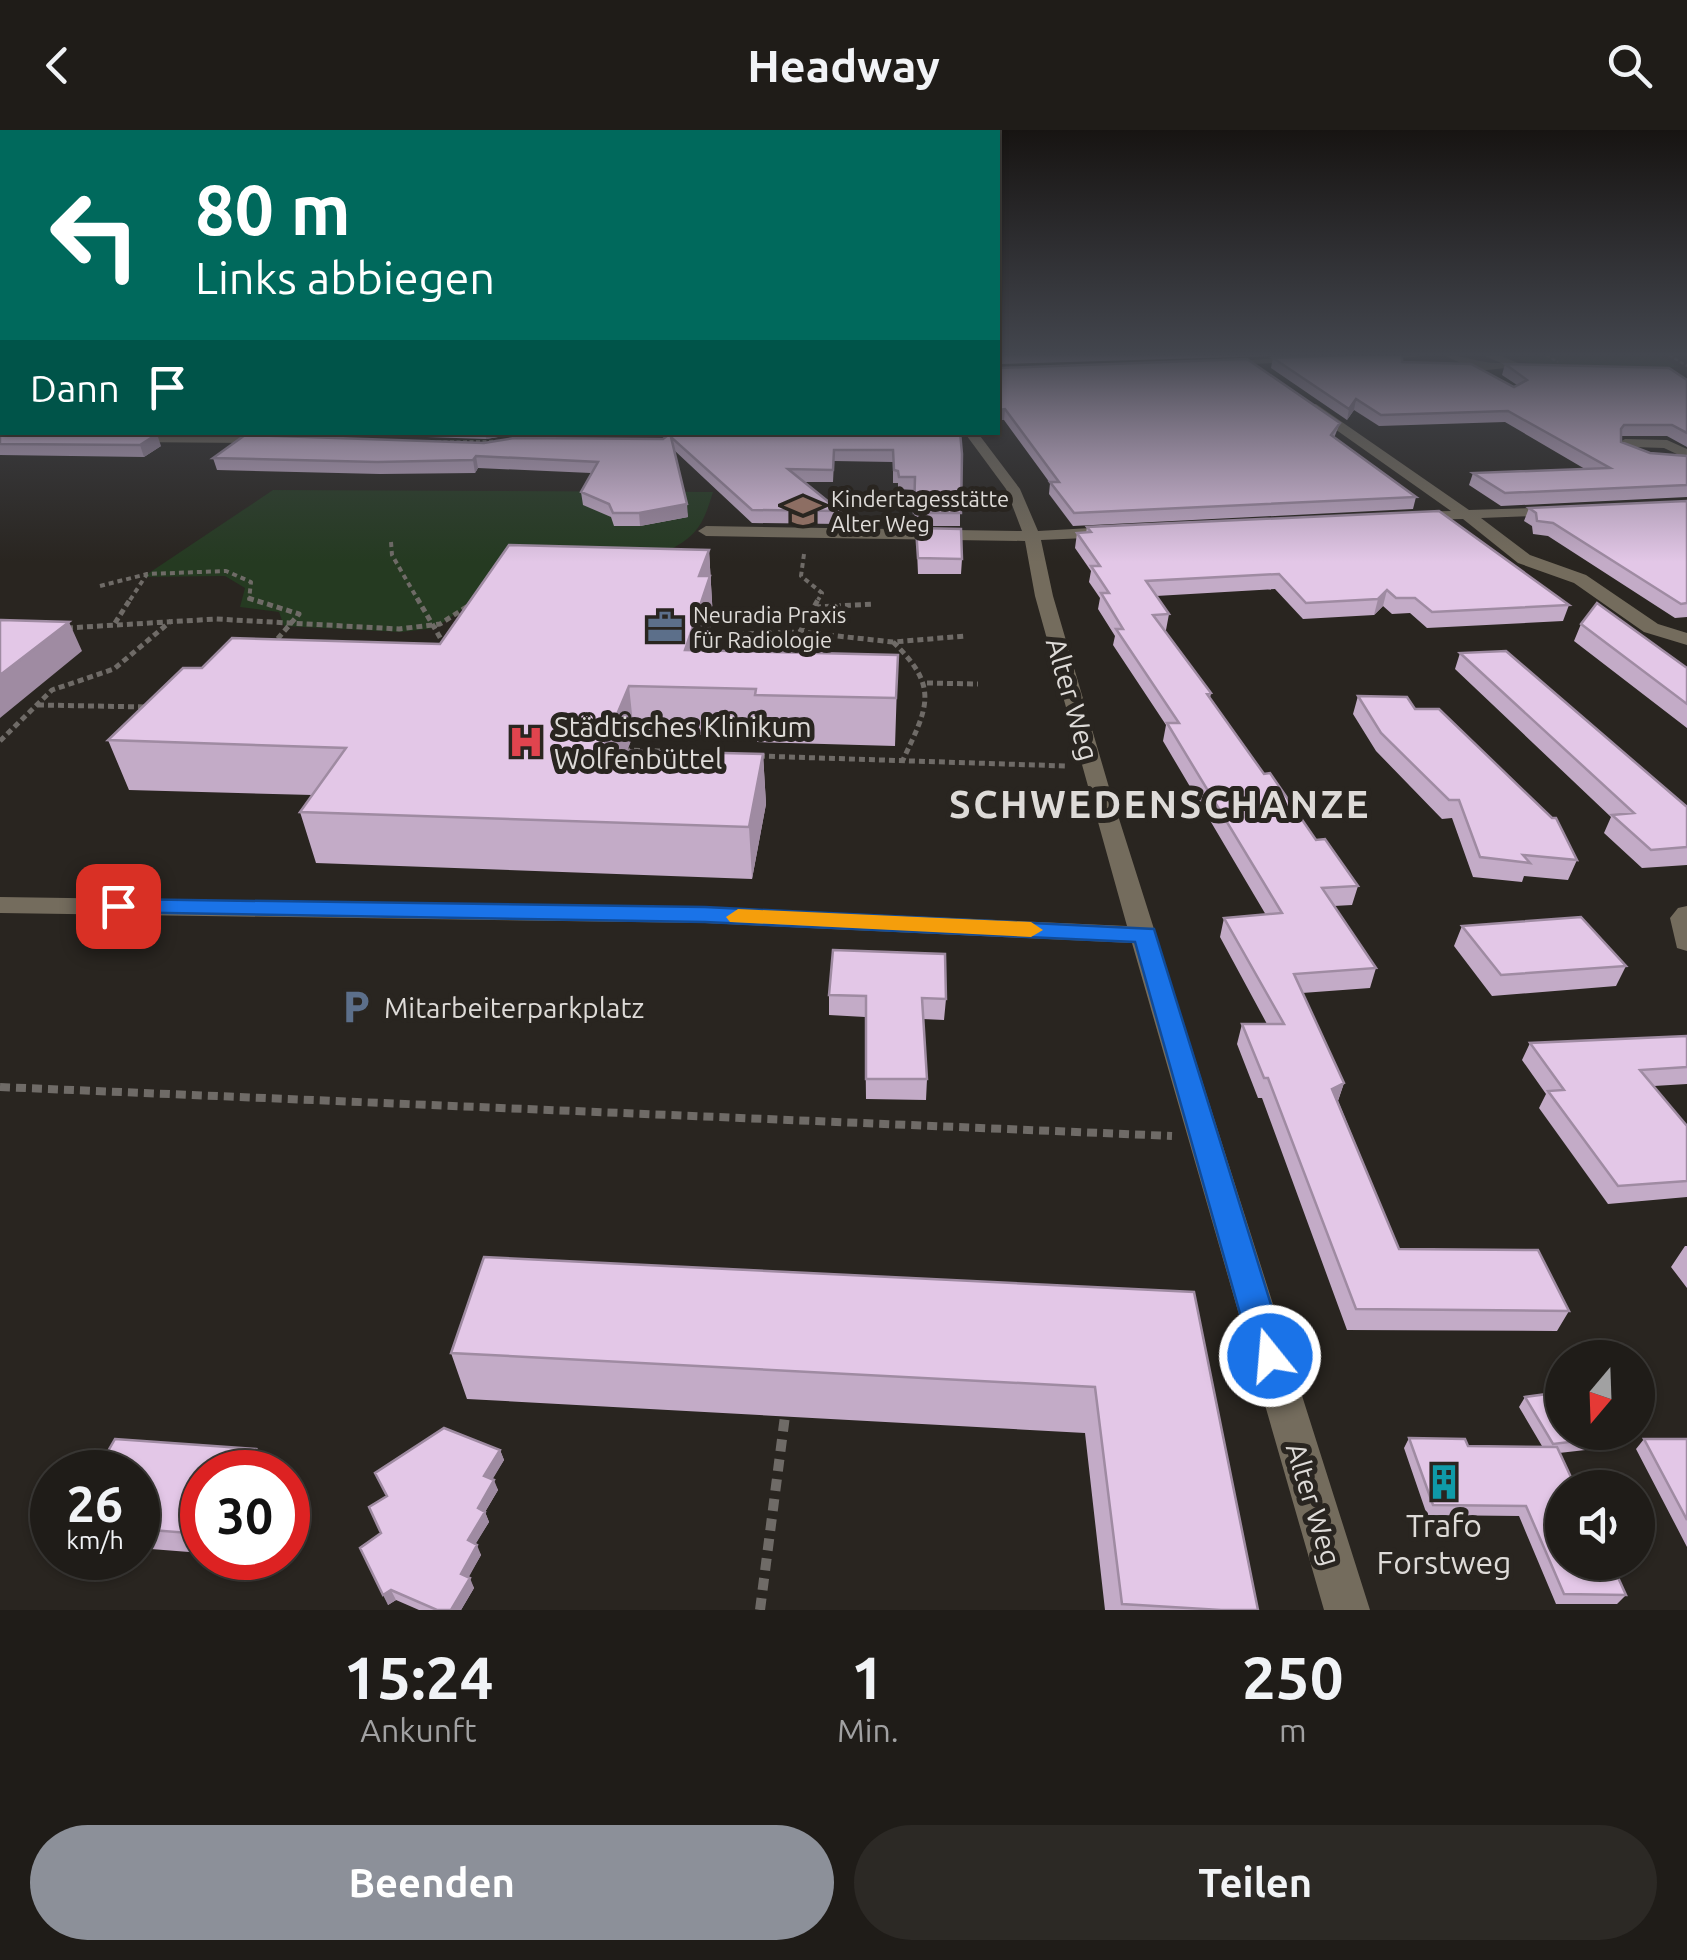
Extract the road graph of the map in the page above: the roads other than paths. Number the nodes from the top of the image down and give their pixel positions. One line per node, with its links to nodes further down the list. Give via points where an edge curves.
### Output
1 (1336, 424): 6 (street)
2 (972, 435): 10 (street, Alter Weg, via 1013,489)
3 (109, 437): 4 (street)
4 (273, 438)
5 (1577, 510): 6 (street)
6 (1467, 514): 7 (street); 11 (street, via 1524,559 1580,579 1651,628)
7 (1388, 518)
8 (706, 531): 10 (street)
9 (1130, 531): 10 (street)
10 (1032, 536): 14 (street, Alter Weg)
11 (1687, 639)
12 (0, 905): 14 (street, via 705,915)
13 (1687, 914): 15 (street)
14 (1145, 935): 16 (street, Alter Weg)
15 (1687, 942)
16 (1346, 1610)

